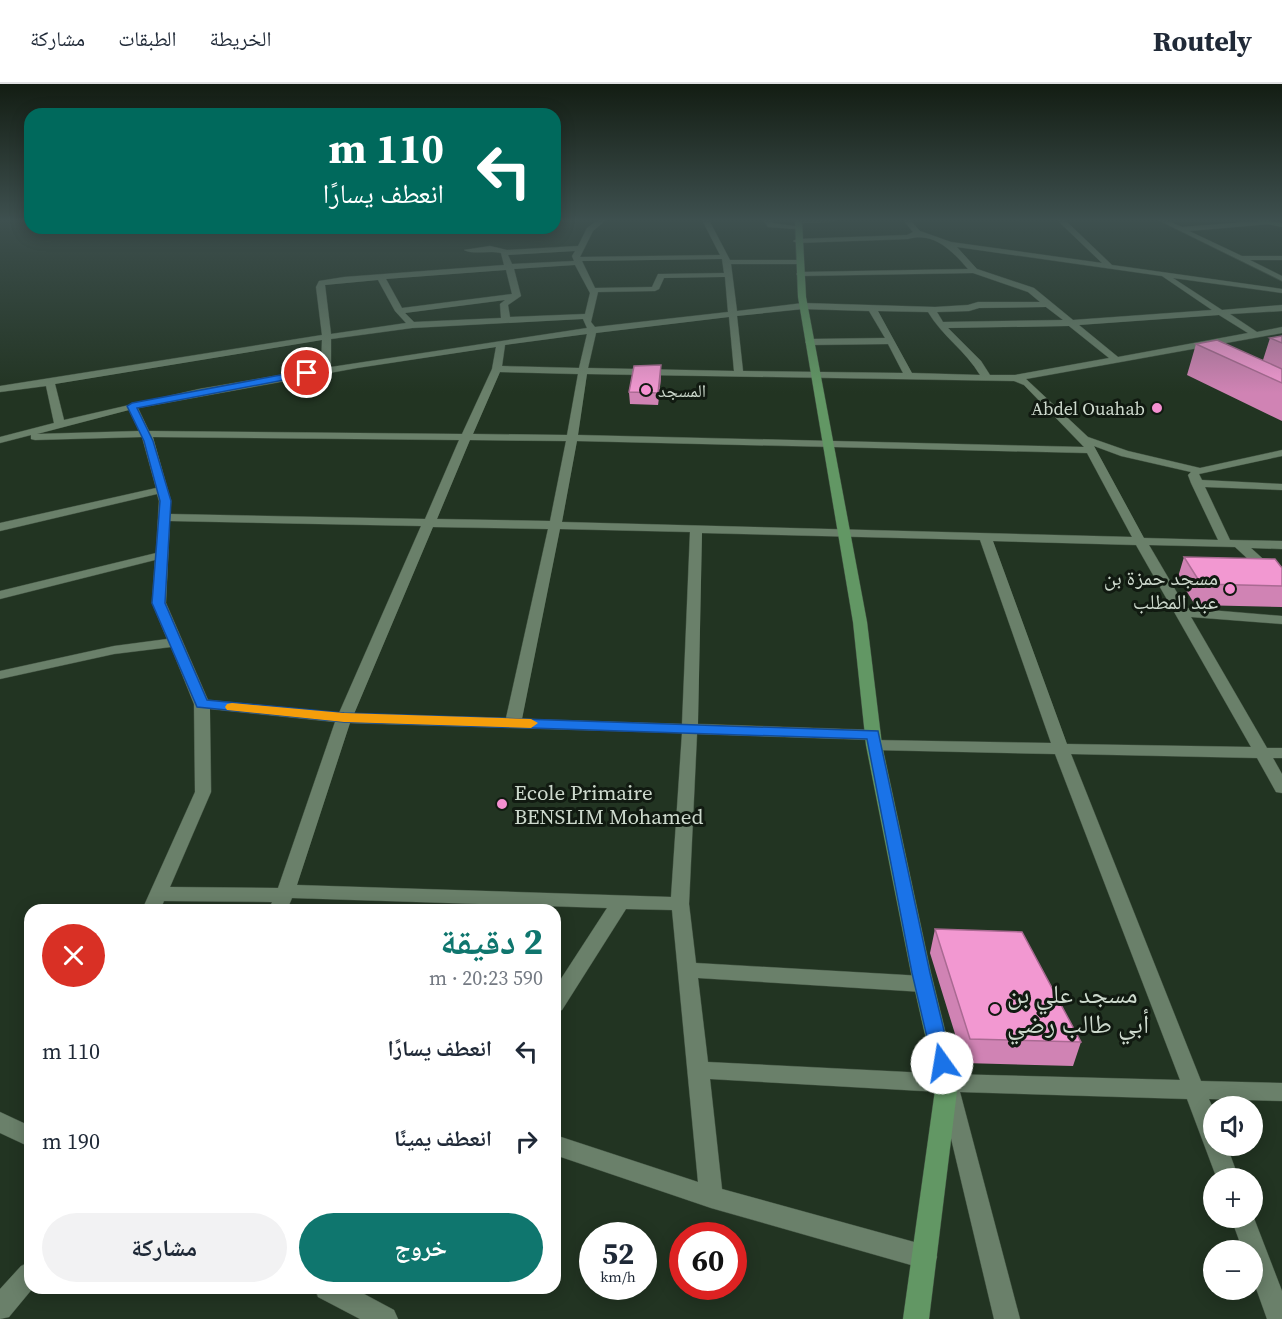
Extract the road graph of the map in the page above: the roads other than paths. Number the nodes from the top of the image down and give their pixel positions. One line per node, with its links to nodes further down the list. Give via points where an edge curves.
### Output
1 (381, 277): 21 (street)
2 (369, 278): 33 (street, via 322,284)
3 (512, 278): 15 (street)
4 (584, 278): 13 (street)
5 (660, 278): 13 (street, via 655,289)
6 (728, 278): 22 (street)
7 (801, 278): 17 (main road)
8 (994, 278): 16 (street, via 1031,290)
9 (1168, 278): 23 (street)
10 (1193, 278): 12 (street)
11 (1282, 279): 12 (street)
12 (1230, 283): 14 (street)
13 (592, 290): 24 (street)
14 (1282, 291)
15 (517, 296): 21 (street); 26 (street, via 504,304)
16 (1048, 304): 20 (street); 27 (street)
17 (804, 306): 18 (street); 22 (street); 35 (main road)
18 (872, 308): 20 (street); 34 (street)
19 (1282, 308): 23 (street)
20 (932, 310): 29 (street)
21 (399, 311): 28 (street)
22 (731, 313): 30 (street); 43 (street)
23 (1222, 313): 27 (street); 32 (street)
24 (587, 316): 26 (street); 30 (street)
25 (494, 320): 26 (street); 28 (street); 36 (street)
26 (506, 320)
27 (1070, 322): 29 (street); 39 (street)
28 (412, 325): 33 (street)
29 (940, 325): 46 (street, via 978,363)
30 (592, 330): 36 (street); 42 (street)
31 (1282, 330): 32 (street)
32 (1256, 334): 37 (street)
33 (327, 337): 41 (street); 48 (street)
34 (891, 341): 35 (street); 45 (street)
35 (810, 342): 44 (main road)
36 (498, 344): 40 (street); 41 (street)
37 (1186, 346): 38 (street); 39 (street)
38 (1208, 356)
39 (1114, 358): 47 (street)
40 (496, 369): 42 (street); 53 (street)
41 (326, 370): 50 (street)
42 (583, 372): 43 (street); 54 (street)
43 (739, 374): 44 (street)
44 (816, 375): 45 (street); 57 (main road)
45 (910, 378): 46 (street)
46 (987, 378): 47 (street)
47 (1015, 378): 56 (street, via 1027,383)
48 (50, 382): 49 (street); 51 (street)
49 (0, 389)
50 (132, 406): 51 (street); 52 (street)
51 (60, 425): 55 (street)
52 (145, 434): 53 (street); 55 (street); 62 (street)
53 (466, 437): 54 (street); 64 (street)
54 (572, 438): 57 (street); 65 (street)
55 (4, 439)
56 (1087, 444): 57 (street); 59 (street); 70 (street)
57 (828, 445): 68 (main road)
58 (1282, 453): 59 (street, via 1200,471)
59 (1192, 469): 60 (street)
60 (1197, 483): 61 (street); 71 (street, via 1221,525)
61 (1282, 487)
62 (162, 490): 63 (street); 66 (street)
63 (164, 517): 64 (street); 74 (street)
64 (429, 523): 65 (street); 82 (street)
65 (555, 525): 67 (street); 83 (street)
66 (0, 526)
67 (696, 529): 68 (street); 84 (street)
68 (844, 534): 69 (street); 85 (main road, via 860,622)
69 (985, 537): 70 (street); 86 (street)
70 (1139, 540): 71 (street); 77 (street)
71 (1225, 543): 72 (street)
72 (1239, 544): 73 (street); 75 (street)
73 (1282, 545)
74 (162, 555): 76 (street); 79 (street, via 159,603)
75 (1282, 583)
76 (0, 596)
77 (1181, 612): 78 (street); 87 (street)
78 (1282, 620)
79 (176, 642): 80 (street, via 114,650); 81 (street)
80 (0, 675)
81 (202, 704): 82 (street); 91 (street, via 203,792)
82 (344, 718): 83 (street); 90 (street)
83 (513, 723): 84 (street)
84 (690, 729): 85 (street); 93 (street)
85 (874, 740): 86 (street); 95 (main road)
86 (1061, 749): 87 (street); 99 (street)
87 (1263, 753): 88 (street); 89 (street)
88 (1282, 753)
89 (1282, 788)
90 (282, 899): 91 (street); 92 (street)
91 (155, 902)
92 (620, 903): 93 (street); 96 (street)
93 (680, 904): 94 (street)
94 (688, 970): 95 (street); 97 (street)
95 (923, 984): 98 (main road)
96 (561, 995)
97 (699, 1070): 98 (street); 105 (street)
98 (947, 1083): 99 (street); 107 (main road); 113 (street)
99 (1195, 1090): 100 (street); 101 (street)
100 (1282, 1092)
101 (1203, 1111)
102 (0, 1122): 103 (street)
103 (24, 1134)
104 (561, 1147): 105 (street)
105 (711, 1197): 107 (street)
106 (1246, 1228): 114 (street)
107 (925, 1257): 112 (main road)
108 (24, 1281): 110 (street)
109 (355, 1295): 111 (street)
110 (0, 1308)
111 (385, 1319)
112 (916, 1319)
113 (1007, 1319)
114 (1280, 1319)

